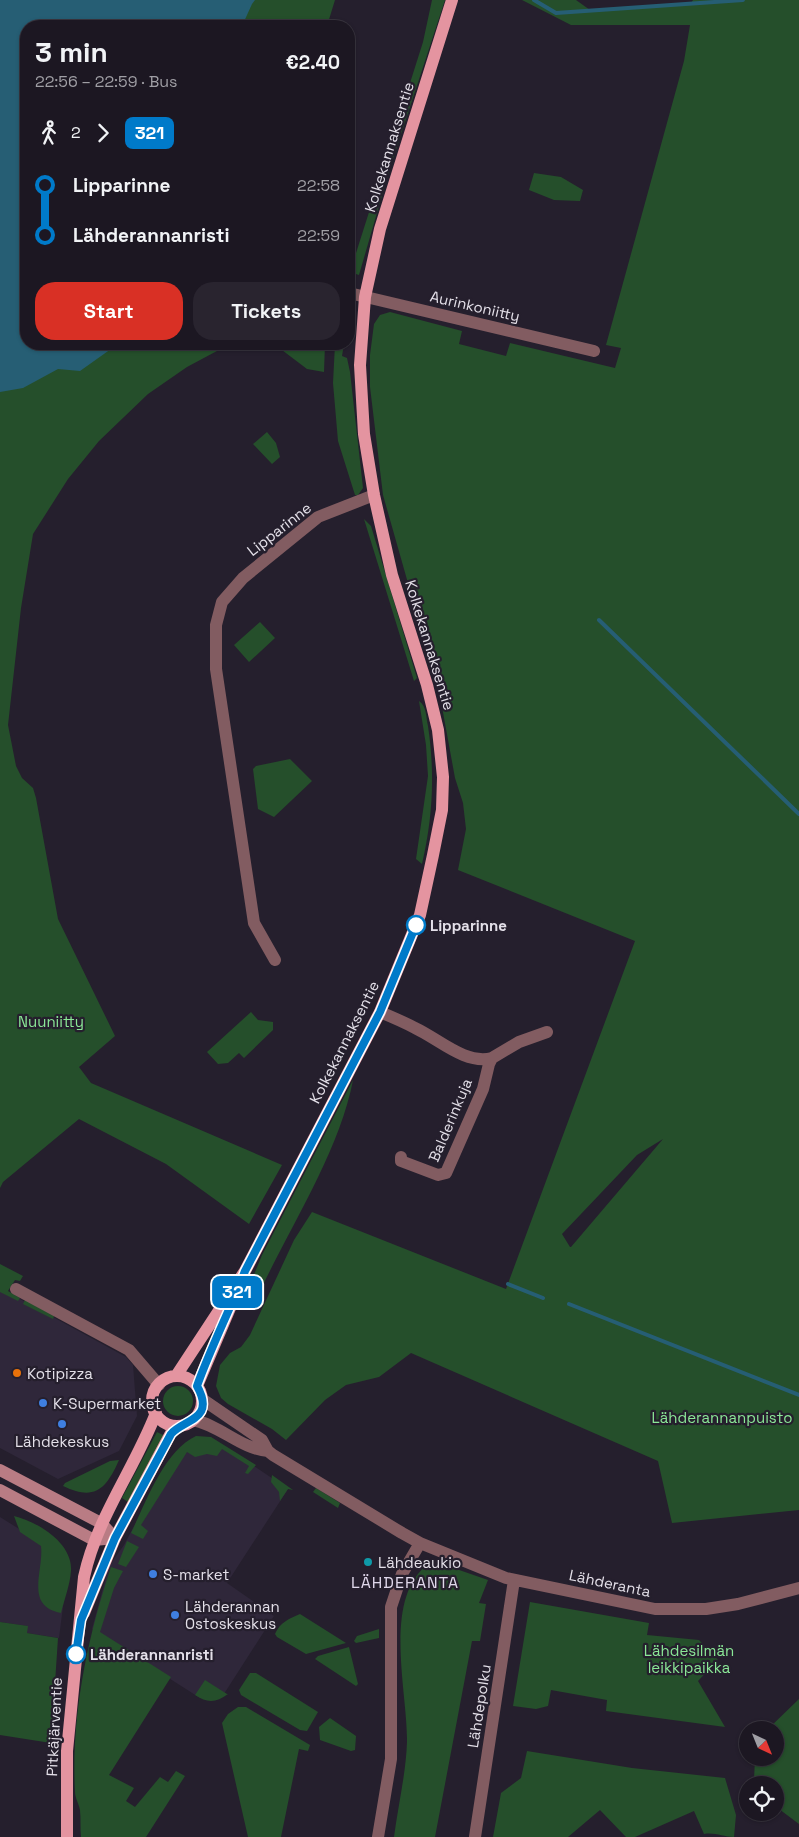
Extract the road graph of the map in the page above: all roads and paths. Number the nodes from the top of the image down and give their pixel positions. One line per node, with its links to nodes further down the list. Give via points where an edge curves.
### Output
1 (452, 0): 3 (main road, Kolkekannaksentie, via 380,230)
2 (355, 294): 3 (street, Aurinkoniitty)
3 (365, 297): 4 (street, Aurinkoniitty); 5 (main road, Kolkekannaksentie, via 360,365 364,434)
4 (594, 352)
5 (374, 495): 6 (street, Lipparinne, via 318,517 242,578 222,602 216,625 216,670 254,923); 7 (main road, Kolkekannaksentie, via 392,575 427,685 438,730 443,777 442,810 420,915)
6 (275, 960)
7 (380, 1012): 9 (street, Balderinkuja, via 471,1058); 11 (main road, Kolkekannaksentie)
8 (547, 1032): 9 (street, via 519,1042)
9 (492, 1058): 10 (street, Balderinkuja, via 483,1089 446,1173 438,1175 401,1162)
10 (401, 1156)
11 (245, 1271): 13 (main road, Kolkekannaksentie); 15 (main road, Kolkekannaksentie)
12 (16, 1289): 14 (street, via 129,1350)
13 (176, 1376): 14 (main road); 15 (main road)
14 (159, 1385): 17 (main road, via 153,1396)
15 (197, 1386): 16 (main road)
16 (202, 1399): 18 (main road, via 202,1407); 20 (street, Lähderanta, via 262,1440)
17 (156, 1413): 19 (main road, via 164,1422); 23 (main road)
18 (193, 1420): 19 (main road); 20 (street, Lähderanta, via 207,1423 255,1450)
19 (177, 1426): 24 (main road)
20 (268, 1451): 26 (street, Lähderanta)
21 (0, 1470): 23 (main road)
22 (0, 1490): 25 (main road)
23 (101, 1523): 24 (main road); 25 (main road)
24 (115, 1538): 25 (main road); 29 (main road, Pitkäjärventie)
25 (94, 1540): 29 (main road, Pitkäjärventie, via 84,1577)
26 (420, 1543): 27 (street, Lähderanta); 31 (street, via 402,1574 391,1607 391,1759)
27 (514, 1580): 28 (street, Lähderanta, via 655,1609 694,1610 738,1604); 32 (street, Lähdepolku)
28 (799, 1588)
29 (81, 1620): 30 (main road, Pitkäjärventie, via 67,1751)
30 (67, 1837)
31 (378, 1837)
32 (475, 1837)

